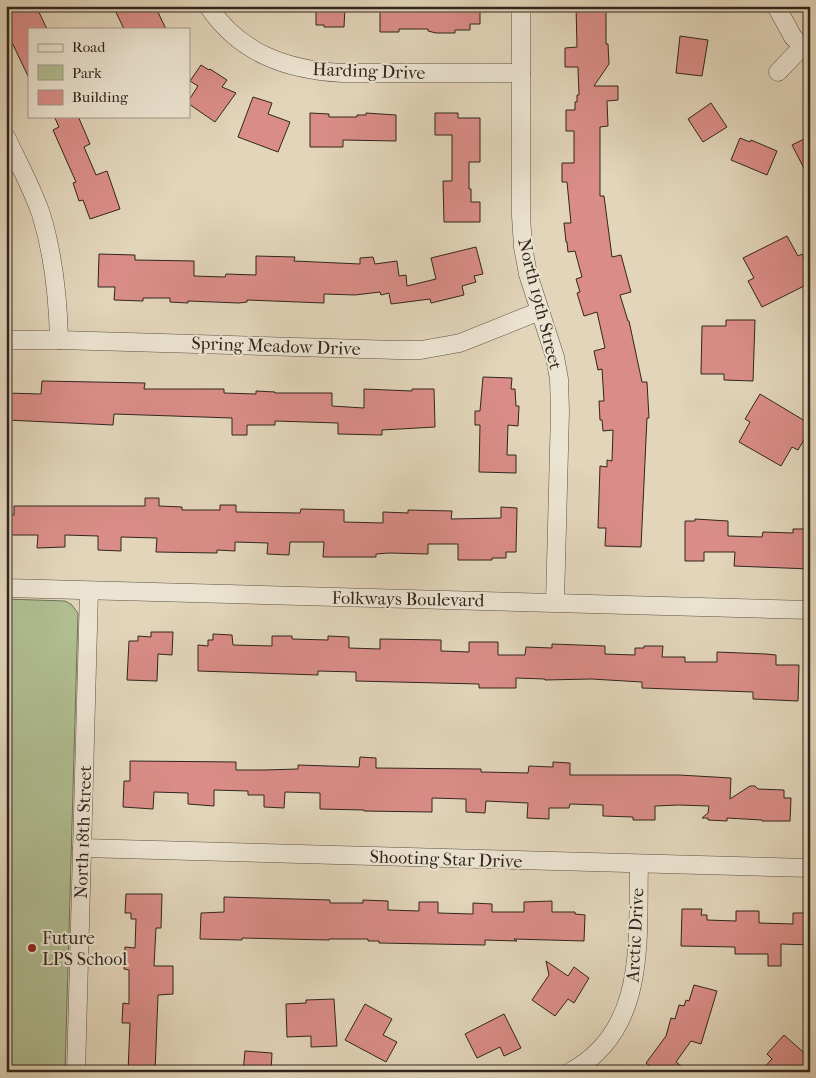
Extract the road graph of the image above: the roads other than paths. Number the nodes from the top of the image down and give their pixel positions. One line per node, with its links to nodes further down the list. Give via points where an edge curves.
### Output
1 (208, 6): 6 (street, Harding Drive, via 237,38 268,57 316,72)
2 (521, 6): 6 (street, North 19th Street)
3 (776, 6): 4 (street, via 793,37)
4 (806, 51): 5 (street)
5 (778, 72)
6 (521, 73): 8 (street, North 19th Street, via 521,231 528,274)
7 (6, 137): 10 (street, via 40,212 49,244 57,290)
8 (540, 311): 10 (street, Spring Meadow Drive, via 460,342 421,350); 13 (street, North 19th Street, via 555,357 559,385)
9 (6, 340): 10 (street, Spring Meadow Drive)
10 (59, 340)
11 (6, 588): 12 (street, Folkways Boulevard)
12 (89, 591): 13 (street, Folkways Boulevard); 15 (street, North 18th Street)
13 (555, 602): 14 (street, Folkways Boulevard)
14 (810, 610)
15 (82, 848): 16 (street, Shooting Star Drive); 18 (street, North 18th Street)
16 (639, 864): 17 (street, Shooting Star Drive); 19 (street, Arctic Drive, via 636,967 628,1003 619,1024 605,1043 591,1058)
17 (810, 868)
18 (76, 1072)
19 (570, 1072)

